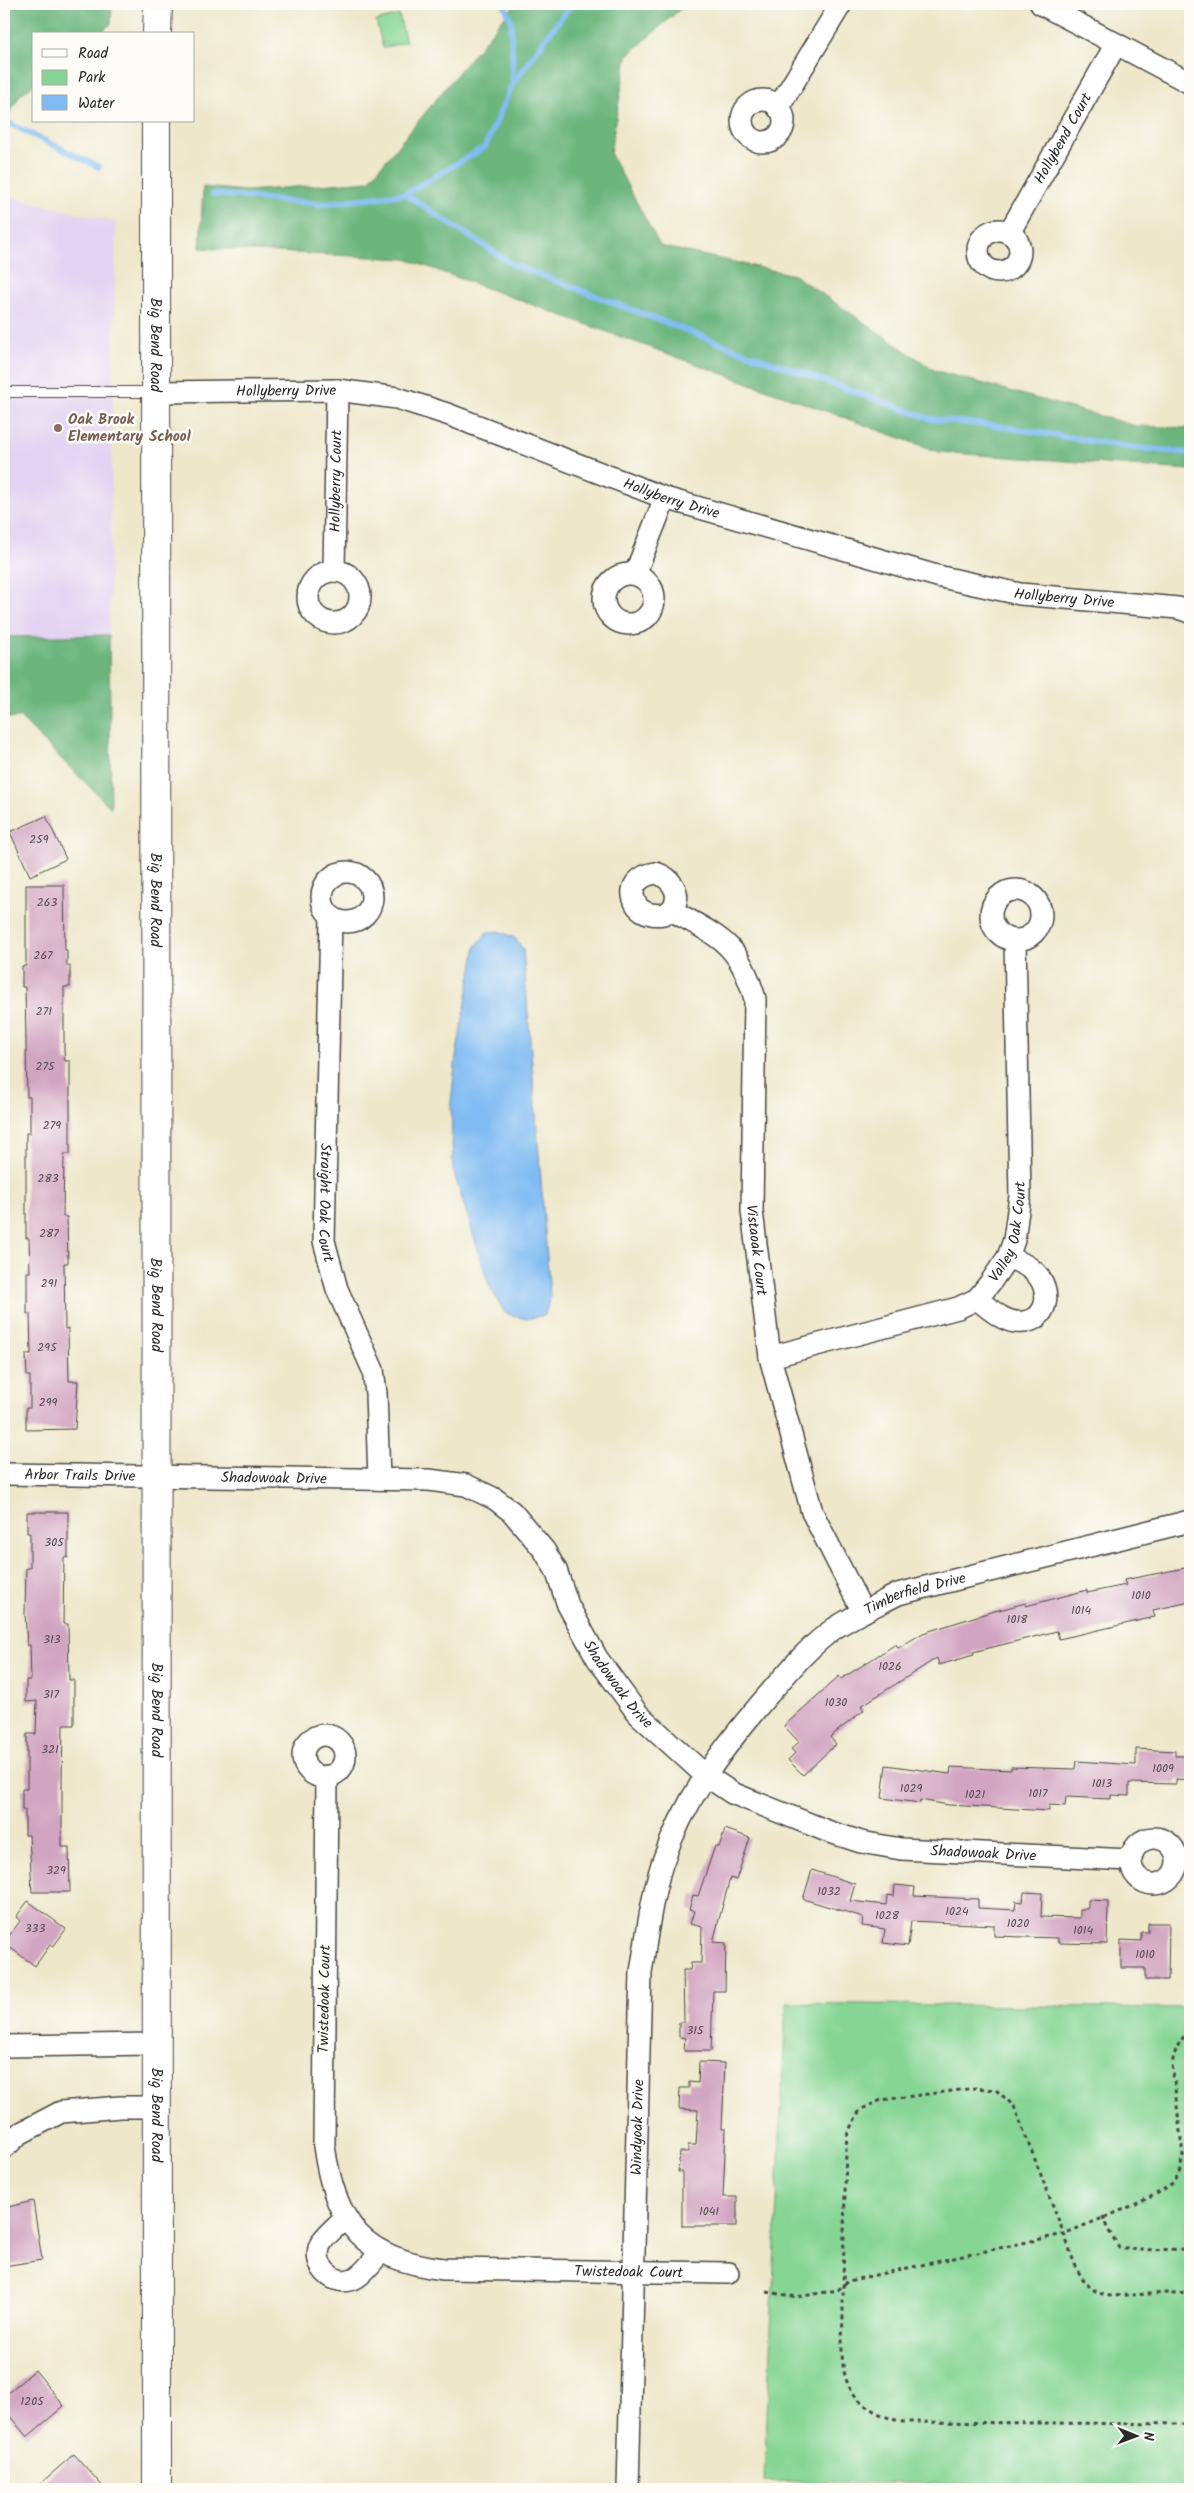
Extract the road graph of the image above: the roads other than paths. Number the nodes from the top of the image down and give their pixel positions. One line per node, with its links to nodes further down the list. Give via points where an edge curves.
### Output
1 (158, 4): 4 (main road)
2 (840, 4): 7 (street)
3 (1041, 4): 5 (street)
4 (158, 32)
5 (1116, 44): 6 (street); 9 (street, Hollybend Court)
6 (1190, 83)
7 (778, 108)
8 (156, 131): 12 (main road, Big Bend Road)
9 (1010, 233)
10 (337, 390): 12 (street, Hollyberry Drive); 13 (street, Hollyberry Drive, via 397,398 447,414); 14 (street, Hollyberry Court)
11 (4, 392): 12 (lane)
12 (158, 392): 24 (main road, Big Bend Road)
13 (665, 498): 15 (street); 16 (street, Hollyberry Drive, via 937,576 1010,592 1178,608)
14 (334, 571)
15 (634, 574)
16 (1190, 612)
17 (671, 910): 22 (street, Vistaoak Court, via 720,937 739,957 755,999 752,1211)
18 (331, 917): 25 (street, Straight Oak Court, via 324,1241 337,1289 372,1370 376,1393)
19 (1015, 940): 20 (street, Valley Oak Court, via 1020,1196 1014,1240)
20 (1008, 1257): 21 (street, Valley Oak Court); 21 (street, via 1033,1270 1045,1288 1047,1301 1041,1314 1022,1323 1007,1320)
21 (977, 1299): 22 (street, Valley Oak Court, via 952,1310)
22 (770, 1357): 27 (street, Vistaoak Court, via 812,1512)
23 (4, 1474): 24 (street, Arbor Trails Drive)
24 (156, 1475): 25 (street, Shadowoak Drive); 31 (main road, Big Bend Road)
25 (379, 1479): 28 (street, Shadowoak Drive, via 466,1485 512,1512 544,1550 556,1570 568,1605 597,1658 622,1693 638,1714)
26 (1190, 1520): 27 (street, Timberfield Drive, via 898,1594)
27 (863, 1612): 28 (street, Timberfield Drive, via 834,1629 785,1674 729,1740)
28 (705, 1775): 30 (street, Shadowoak Drive, via 732,1793 827,1832 861,1842 939,1852); 37 (street, Windyoak Drive, via 672,1837 662,1866 641,1972)
29 (327, 1776): 35 (street, Twistedoak Court, via 323,2138 327,2171)
30 (1130, 1860)
31 (157, 2044): 32 (street); 33 (main road, Big Bend Road)
32 (4, 2046)
33 (157, 2106): 34 (street, via 61,2112 19,2134); 39 (main road, Big Bend Road)
34 (4, 2148)
35 (345, 2218): 36 (street, Twistedoak Court, via 354,2231); 36 (street, via 319,2248 319,2263 323,2271 339,2280 348,2280 363,2272)
36 (381, 2252): 37 (street, Twistedoak Court, via 419,2266 444,2270)
37 (634, 2272): 38 (street, Twistedoak Court); 40 (street, Windyoak Drive)
38 (728, 2273)
39 (157, 2489)
40 (628, 2489)

